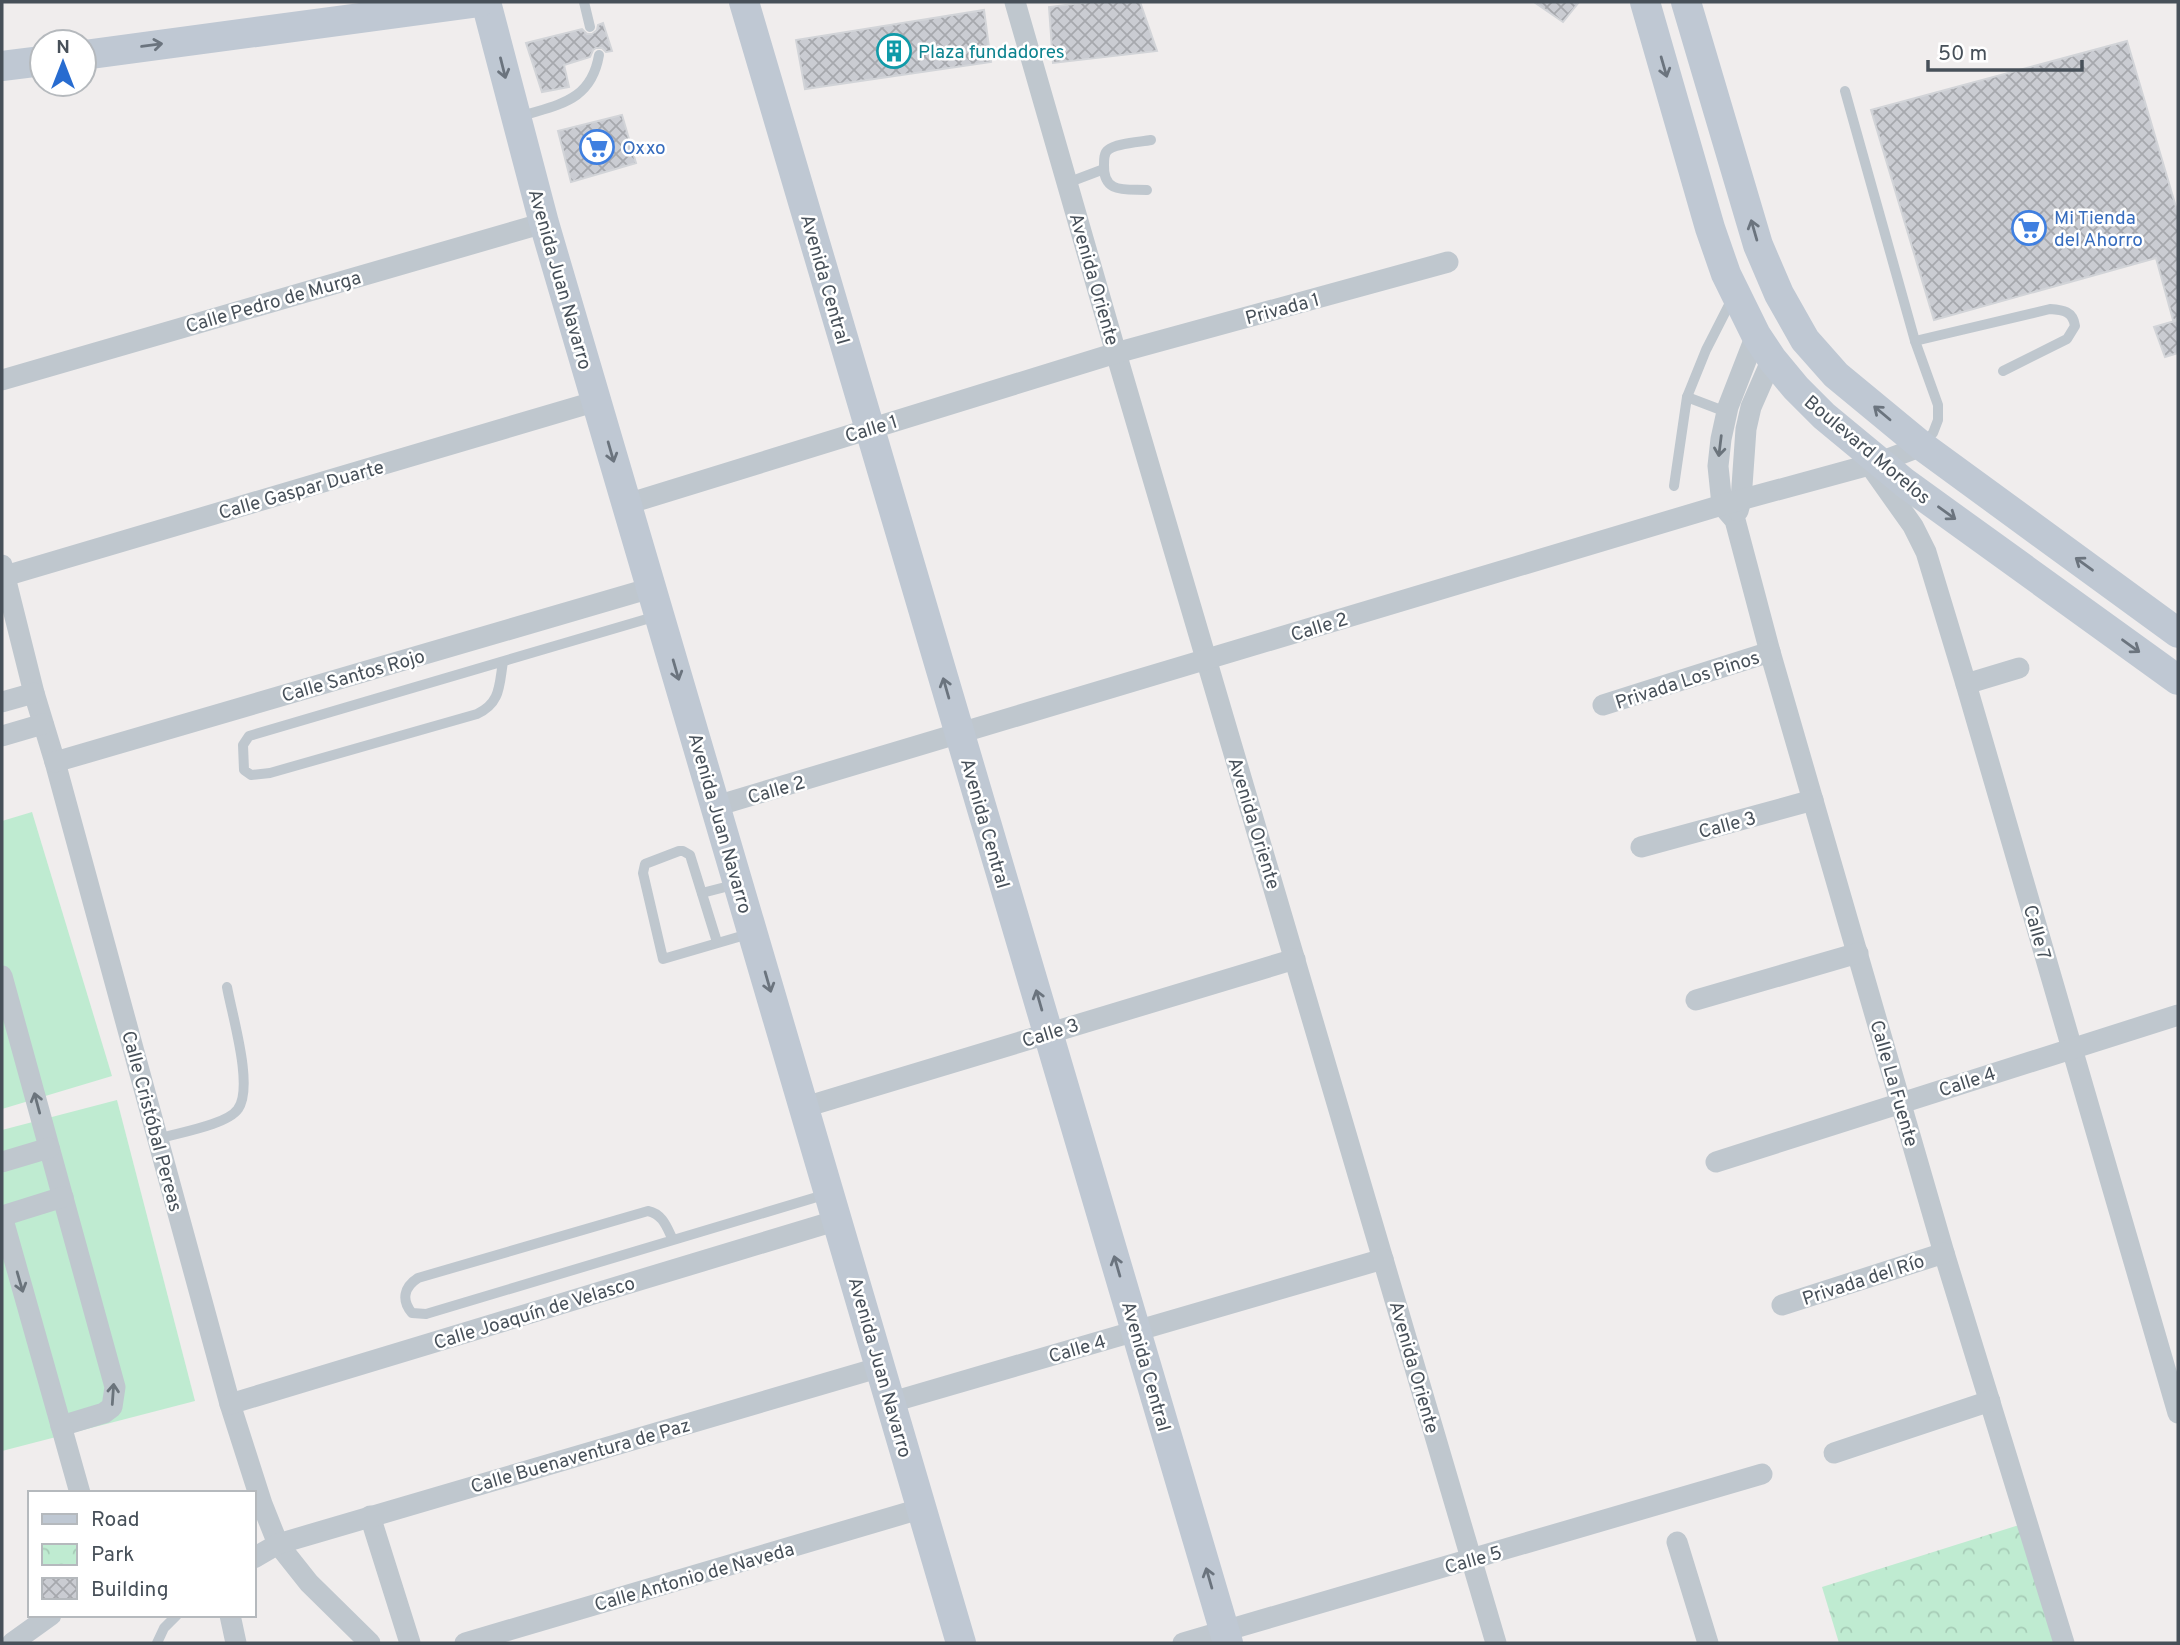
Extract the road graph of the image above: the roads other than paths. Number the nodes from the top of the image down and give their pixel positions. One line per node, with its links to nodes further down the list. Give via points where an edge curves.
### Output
1 (343, 2): 10 (main road)
2 (480, 2): 10 (main road)
3 (486, 2): 16 (main road, Avenida Juan Navarro, one-way to 16)
4 (584, 2): 9 (lane)
5 (744, 2): 33 (main road, Avenida Central)
6 (1015, 2): 19 (street, Avenida Oriente)
7 (1646, 2): 23 (main road, Boulevard Morelos, one-way to 23, via 1710,228)
8 (1686, 2): 34 (main road, Boulevard Morelos, one-way to 8, via 1836,375 1805,340 1779,294 1758,244)
9 (590, 27)
10 (235, 34): 11 (main road, one-way to 10)
11 (98, 53)
12 (598, 55): 16 (lane, via 584,91)
13 (28, 63): 14 (main road)
14 (2, 66)
15 (1845, 91): 24 (lane)
16 (516, 118): 21 (main road, Avenida Juan Navarro)
17 (1151, 140): 18 (lane, via 1110,149 1104,156)
18 (1104, 169): 19 (lane); 20 (lane, via 1112,187)
19 (1067, 183): 26 (street, Avenida Oriente)
20 (1147, 190)
21 (544, 223): 28 (street, Calle Pedro de Murga); 30 (main road, Avenida Juan Navarro)
22 (1448, 262): 26 (street, Privada 1)
23 (1735, 293): 25 (main road, Boulevard Morelos); 29 (lane)
24 (1915, 341): 27 (lane, via 2050,310 2071,314 2075,326 2067,339); 34 (lane, via 1938,405 1933,433)
25 (1764, 347): 31 (street, Calle La Fuente); 32 (street, Calle La Fuente); 35 (main road, Boulevard Morelos, via 1796,388)
26 (1116, 353): 33 (street, Calle 1); 43 (street, Avenida Oriente)
27 (2004, 371)
28 (2, 380)
29 (1687, 397): 31 (lane); 36 (lane)
30 (597, 401): 37 (main road, Avenida Juan Navarro, one-way to 37); 39 (street, Calle Gaspar Duarte)
31 (1727, 412): 32 (lane); 38 (street, Calle La Fuente, one-way to 38, via 1718,466)
32 (1749, 418): 38 (street, Calle La Fuente)
33 (870, 429): 37 (street, Calle 1); 52 (main road, Avenida Central, one-way to 33)
34 (1922, 446): 35 (street, Calle 2); 41 (main road, Boulevard Morelos, one-way to 34)
35 (1875, 463): 38 (street, Calle 2); 46 (main road, Boulevard Morelos, one-way to 46); 47 (street, Calle 7, via 1926,552)
36 (1674, 486)
37 (627, 504): 40 (main road, Avenida Juan Navarro)
38 (1733, 508): 42 (street, Calle La Fuente); 43 (street, Calle 2)
39 (3, 570): 48 (street, Calle Cristóbal Pereas)
40 (656, 602): 44 (lane); 54 (street, Calle Santos Rojo); 56 (main road, Avenida Juan Navarro, one-way to 56)
41 (2178, 633)
42 (1770, 652): 50 (street, Privada Los Pinos); 55 (street, Calle La Fuente)
43 (1206, 660): 52 (street, Calle 2); 63 (street, Avenida Oriente)
44 (503, 662): 44 (lane, via 249,736 243,745 244,770 251,775 271,774 477,714 494,702)
45 (2019, 668): 47 (street)
46 (2178, 680)
47 (1966, 684): 69 (street, Calle 7)
48 (34, 693): 49 (street); 51 (street, Calle Cristóbal Pereas)
49 (2, 702)
50 (1603, 705)
51 (43, 724): 53 (street); 54 (street, Calle Cristóbal Pereas)
52 (960, 734): 56 (street, Calle 2); 68 (main road, Avenida Central, one-way to 52)
53 (2, 736)
54 (55, 762): 72 (street, Calle Cristóbal Pereas)
55 (1813, 800): 57 (street, Calle 3); 62 (street, Calle La Fuente)
56 (716, 807): 58 (main road, Avenida Juan Navarro)
57 (1642, 847)
58 (738, 883): 59 (lane); 60 (main road, Avenida Juan Navarro)
59 (702, 893): 61 (lane); 61 (lane, via 687,852 678,851 643,868 663,958)
60 (753, 933): 61 (lane); 71 (main road, Avenida Juan Navarro, one-way to 71)
61 (718, 942)
62 (1858, 953): 66 (street); 70 (street, Calle La Fuente)
63 (1296, 958): 68 (street, Calle 3); 81 (street, Avenida Oriente)
64 (2, 976): 73 (street, one-way to 64)
65 (227, 988): 72 (lane, via 244,1070 238,1110 223,1120)
66 (1696, 1000)
67 (2178, 1015): 69 (street, Calle 4)
68 (1048, 1032): 71 (street, Calle 3); 83 (main road, Avenida Central, one-way to 68)
69 (2072, 1047): 70 (street, Calle 4); 88 (street, Calle 7)
70 (1901, 1102): 75 (street, Calle 4); 80 (street, Calle La Fuente)
71 (805, 1107): 77 (main road, Avenida Juan Navarro)
72 (158, 1139): 87 (street, Calle Cristóbal Pereas)
73 (49, 1148): 74 (street); 76 (street)
74 (2, 1162)
75 (1716, 1162)
76 (63, 1197): 78 (street); 89 (street, one-way to 76, via 104,1413 115,1398)
77 (834, 1207): 79 (lane); 84 (main road, Avenida Juan Navarro); 87 (street, Calle Joaquín de Velasco)
78 (2, 1216): 89 (street, one-way to 89)
79 (673, 1240): 79 (lane, via 426,1314 408,1309 406,1288 418,1278 648,1211 662,1217)
80 (1944, 1254): 82 (street, Privada del Río); 85 (street, Calle La Fuente)
81 (1383, 1259): 83 (street, Calle 4); 98 (street, Avenida Oriente)
82 (1782, 1305)
83 (1136, 1330): 86 (street, Calle 4); 102 (main road, Avenida Central, one-way to 83)
84 (881, 1367): 86 (main road, Avenida Juan Navarro); 94 (street, Calle Buenaventura de Paz)
85 (1990, 1401): 90 (street); 113 (street, Calle La Fuente)
86 (892, 1402): 93 (main road, Avenida Juan Navarro)
87 (230, 1404): 96 (street, Calle Cristóbal Pereas)
88 (2178, 1413)
89 (61, 1426): 92 (street)
90 (1834, 1453)
91 (1762, 1474): 98 (street, Calle 5)
92 (79, 1491)
93 (923, 1508): 108 (street, Calle Antonio de Naveda); 109 (main road, Avenida Juan Navarro)
94 (370, 1516): 96 (street, Calle Buenaventura de Paz); 107 (street)
95 (1677, 1542): 112 (street)
96 (278, 1544): 97 (street, Calle Buenaventura de Paz); 106 (street, Calle Cristóbal Pereas, via 309,1583)
97 (256, 1557)
98 (1471, 1560): 102 (street, Calle 5); 111 (street, Avenida Oriente)
99 (48, 1617): 103 (street)
100 (175, 1617): 104 (lane)
101 (230, 1617): 105 (street)
102 (1226, 1637): 110 (street, Calle 5)
103 (12, 1643)
104 (157, 1643)
105 (236, 1643)
106 (370, 1643)
107 (410, 1643)
108 (466, 1643)
109 (961, 1643)
110 (1183, 1643)
111 (1496, 1643)
112 (1708, 1643)
113 (2064, 1643)

